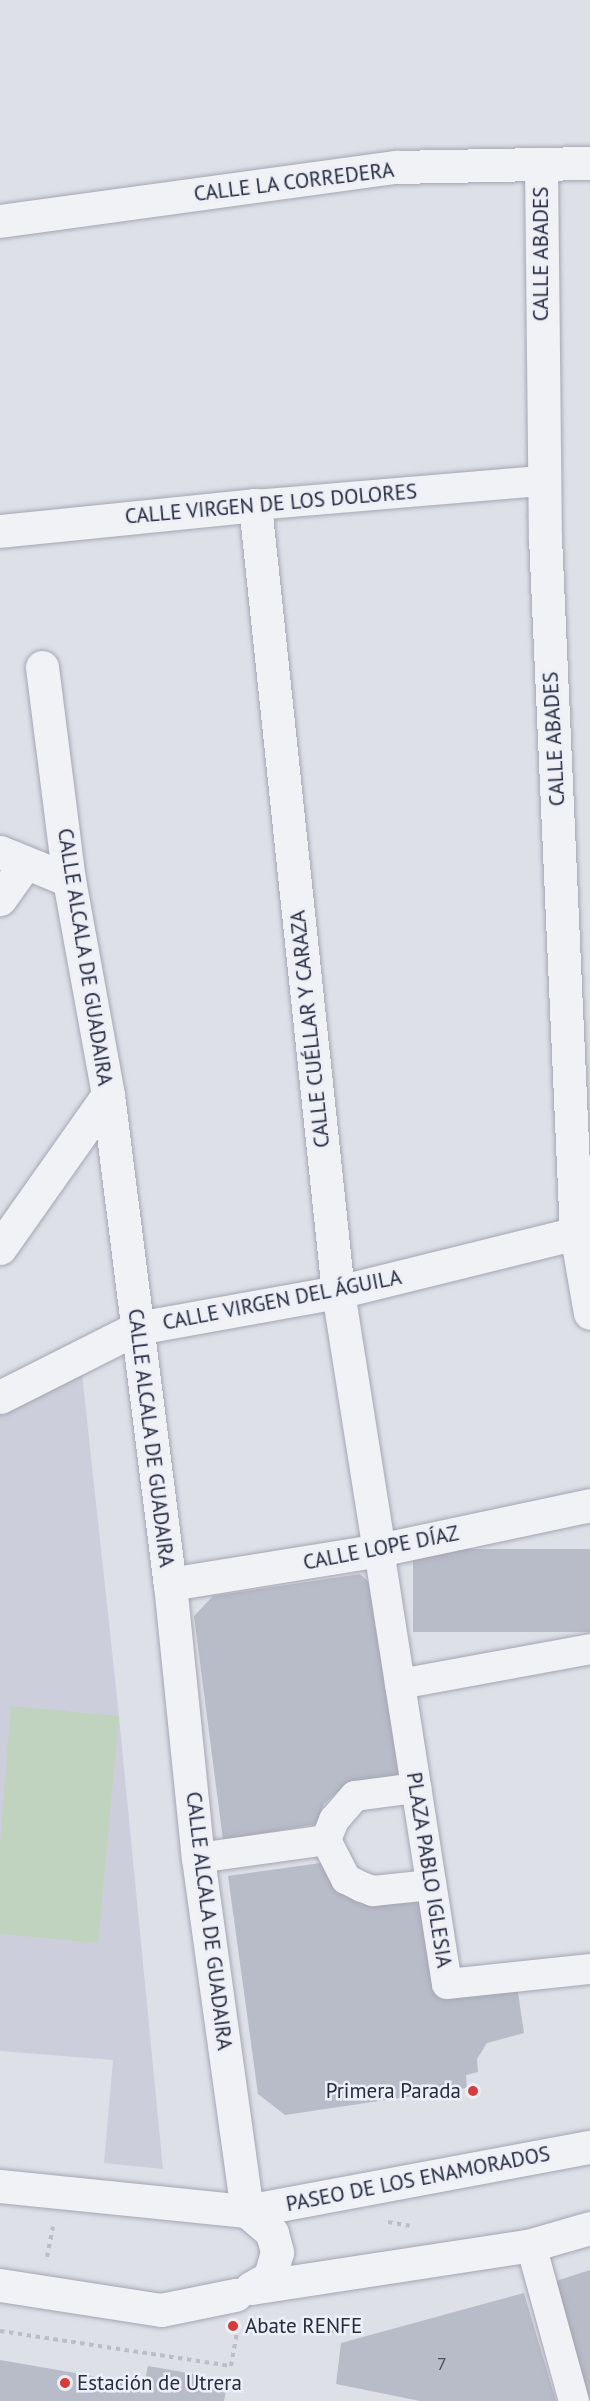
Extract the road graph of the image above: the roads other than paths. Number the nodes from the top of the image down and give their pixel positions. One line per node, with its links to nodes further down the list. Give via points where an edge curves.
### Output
1 (590, 163): 2 (street, CALLE LA CORREDERA)
2 (541, 164): 3 (street, CALLE LA CORREDERA, via 396,168); 4 (street, CALLE ABADES)
3 (0, 221)
4 (543, 481): 5 (street, CALLE VIRGEN DE LOS DOLORES); 12 (street, CALLE ABADES)
5 (255, 505): 6 (street, CALLE VIRGEN DE LOS DOLORES); 14 (street, CALLE CUÉLLAR Y CARAZA)
6 (0, 531)
7 (42, 667): 9 (street, CALLE ALCALA DE GUADAIRA)
8 (13, 858): 9 (street); 10 (street)
9 (69, 880): 11 (street, CALLE ALCALA DE GUADAIRA)
10 (0, 899)
11 (108, 1095): 13 (street); 16 (street, CALLE ALCALA DE GUADAIRA)
12 (576, 1233): 14 (street, CALLE VIRGEN DEL ÁGUILA); 15 (street, CALLE ABADES)
13 (0, 1248)
14 (338, 1292): 16 (street, CALLE VIRGEN DEL ÁGUILA); 19 (street, CALLE CUÉLLAR Y CARAZA)
15 (590, 1314)
16 (136, 1328): 17 (street, CALLE VIRGEN DEL ÁGUILA); 20 (street, CALLE ALCALA DE GUADAIRA)
17 (0, 1397)
18 (590, 1505): 19 (street, CALLE LOPE DÍAZ)
19 (379, 1550): 20 (street, CALLE LOPE DÍAZ); 22 (street, PLAZA PABLO IGLESIA)
20 (170, 1584): 25 (street, CALLE ALCALA DE GUADAIRA)
21 (590, 1649): 22 (street)
22 (400, 1684): 23 (street, PLAZA PABLO IGLESIA)
23 (416, 1788): 24 (street, via 355,1796 334,1820); 26 (street, PLAZA PABLO IGLESIA)
24 (326, 1840): 25 (street); 26 (street, via 346,1879 362,1887 373,1891)
25 (198, 1858): 30 (street, CALLE ALCALA DE GUADAIRA)
26 (431, 1885): 27 (street, PLAZA PABLO IGLESIA, via 447,1984)
27 (590, 1969)
28 (590, 2147): 30 (street, PASEO DE LOS ENAMORADOS)
29 (0, 2186): 30 (street, PASEO DE LOS ENAMORADOS)
30 (247, 2211): 34 (street, via 272,2233 277,2252 270,2277)
31 (590, 2228): 32 (street)
32 (531, 2245): 34 (street); 35 (street)
33 (0, 2285): 34 (street, via 161,2310)
34 (243, 2291)
35 (574, 2401)

